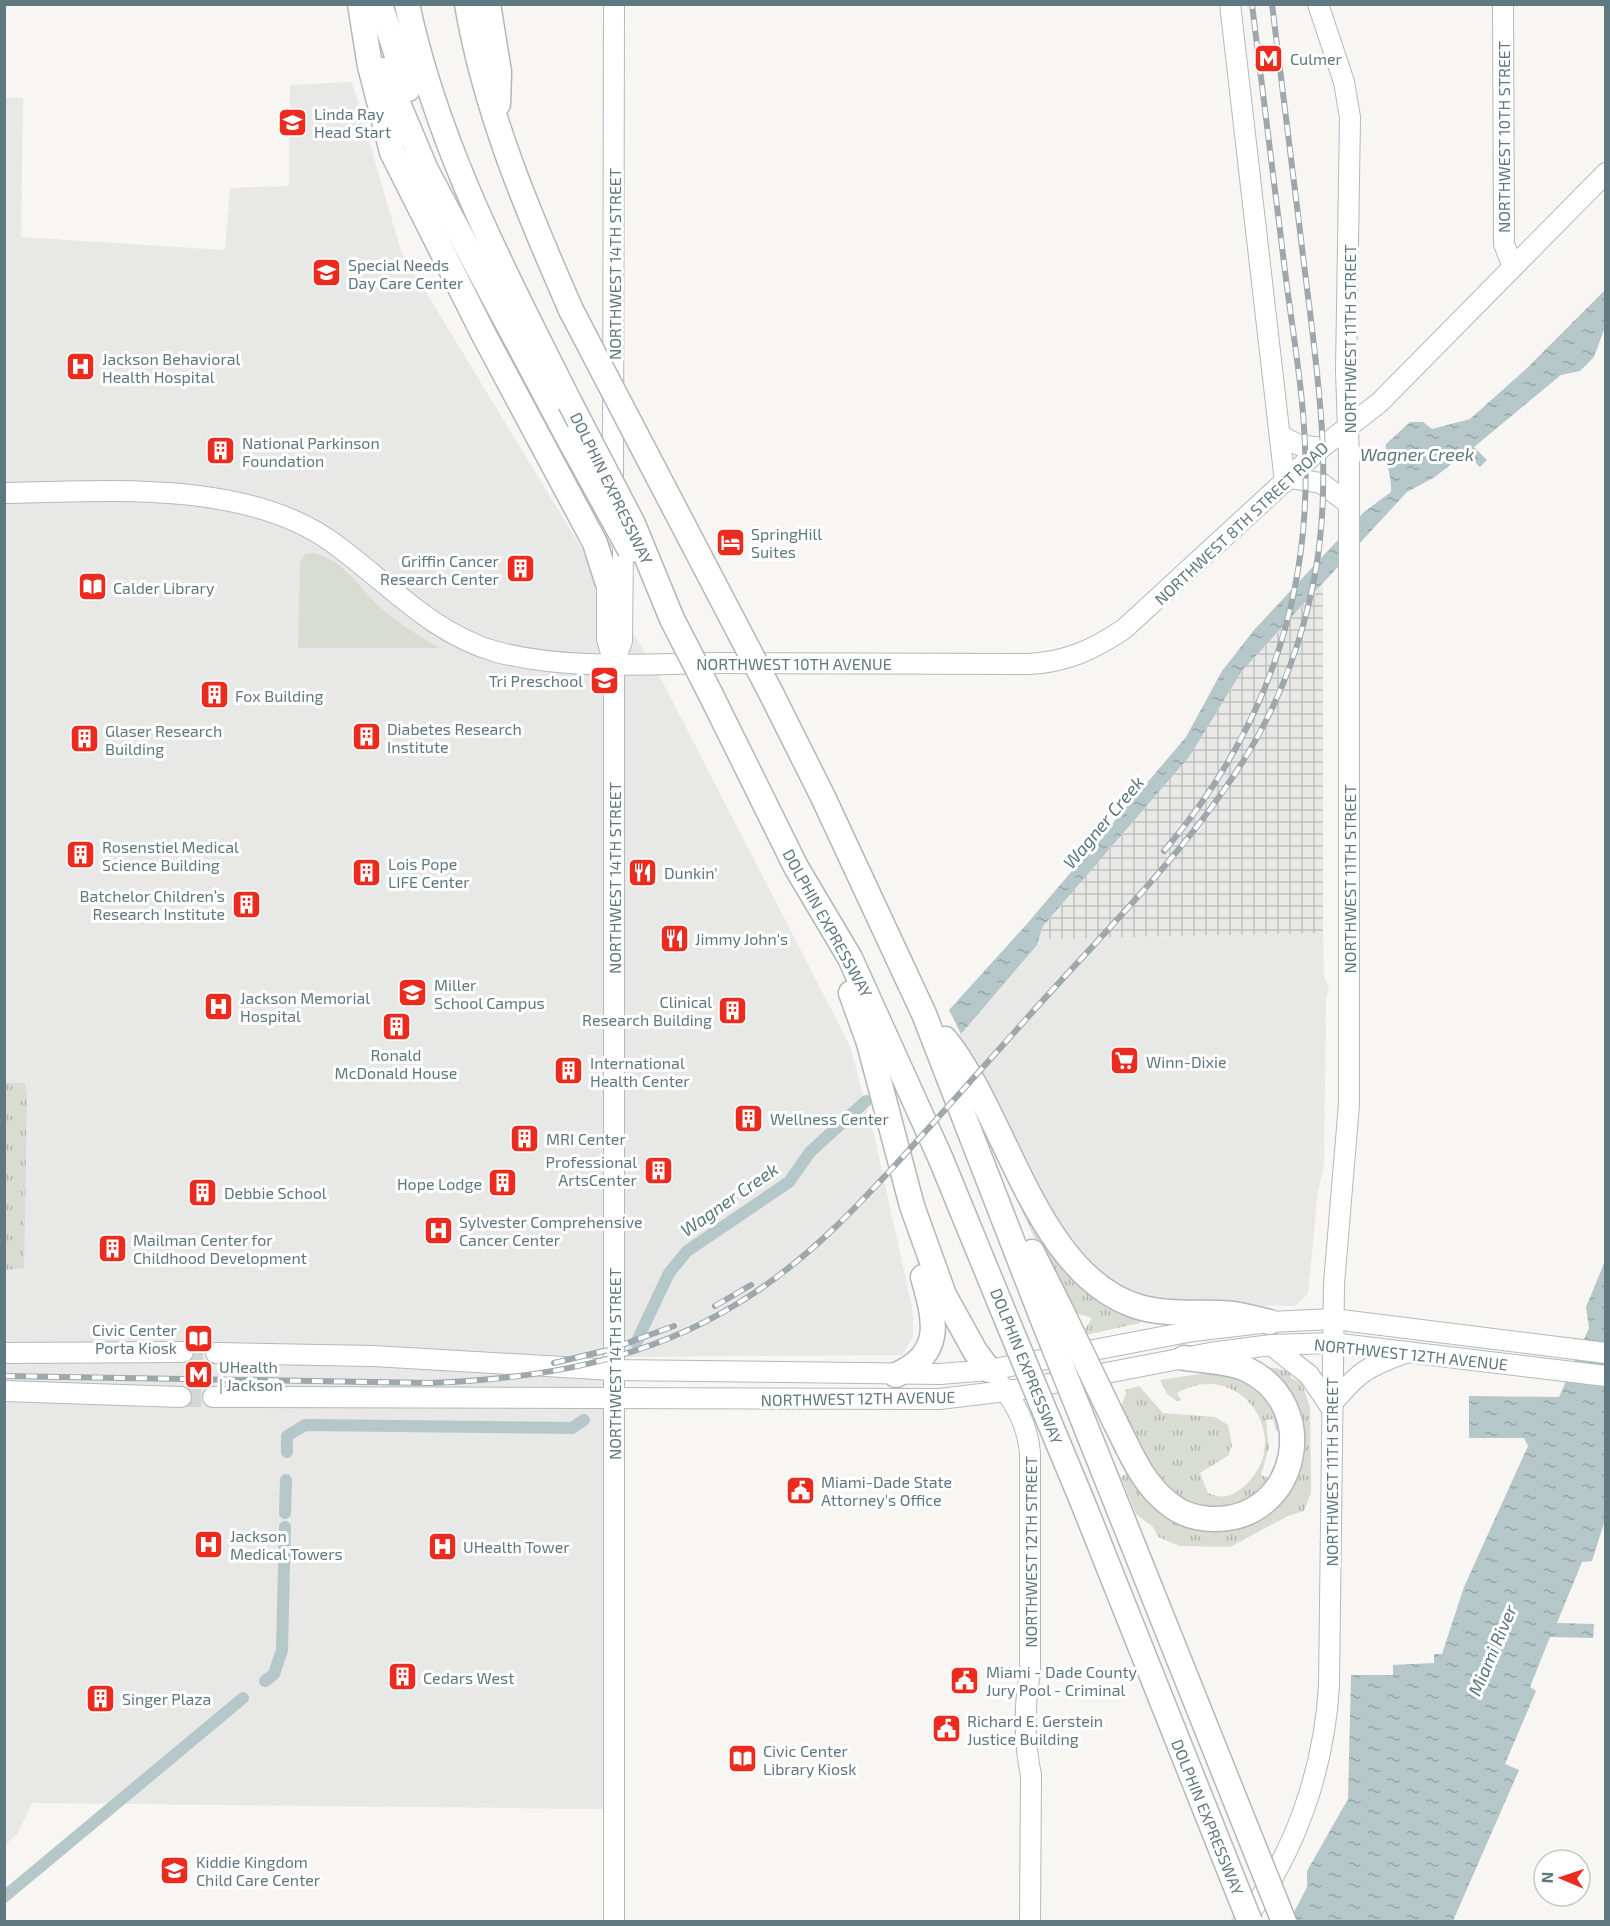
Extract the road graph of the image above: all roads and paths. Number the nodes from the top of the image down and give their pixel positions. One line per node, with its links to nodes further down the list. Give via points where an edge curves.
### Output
1 (362, 4): 21 (highway, via 370,66 392,152 588,530); 22 (highway, bridge, via 391,90 426,170 620,534)
2 (380, 4): 13 (highway, via 405,82 445,175 486,254)
3 (407, 4): 13 (highway, DOLPHIN EXPRESSWAY, via 430,94)
4 (467, 4): 10 (highway, DOLPHIN EXPRESSWAY, via 483,77)
5 (488, 4): 10 (highway, via 500,72)
6 (614, 4): 20 (main road, NORTHWEST 14TH STREET)
7 (1230, 4): 15 (main road)
8 (1318, 4): 14 (main road, NORTHWEST 11TH STREET, via 1344,82 1350,117)
9 (1503, 4): 12 (main road, NORTHWEST 10TH STREET, via 1504,244)
10 (498, 122): 26 (highway, DOLPHIN EXPRESSWAY, bridge, via 522,196 571,310 772,695)
11 (1605, 173): 12 (main road, NORTHWEST 8TH STREET ROAD)
12 (1513, 267): 14 (main road, NORTHWEST 8TH STREET ROAD, via 1397,386)
13 (504, 271): 22 (highway, DOLPHIN EXPRESSWAY, bridge, via 633,524)
14 (1348, 428): 16 (main road, NORTHWEST 8TH STREET ROAD); 19 (main road, NORTHWEST 11TH STREET)
15 (1281, 436): 16 (main road, via 1299,445); 17 (main road)
16 (1321, 448): 17 (main road, NORTHWEST 8TH STREET ROAD)
17 (1288, 480): 19 (main road, via 1321,483); 23 (main road, NORTHWEST 8TH STREET ROAD, via 1124,629)
18 (4, 493): 24 (main road, NORTHWEST 10TH AVENUE, via 185,494 287,515 367,567 432,622 469,641 515,656)
19 (1349, 513): 29 (main road, NORTHWEST 11TH STREET, via 1349,1104)
20 (612, 524): 21 (main road, NORTHWEST 14TH STREET, via 607,545); 24 (main road, NORTHWEST 14TH STREET, via 623,546 622,641)
21 (607, 581): 24 (main road, NORTHWEST 14TH STREET, via 607,639)
22 (672, 619): 25 (highway, DOLPHIN EXPRESSWAY, bridge)
23 (1072, 657): 24 (main road, NORTHWEST 10TH AVENUE, via 1029,664)
24 (614, 663): 38 (main road, NORTHWEST 14TH STREET)
25 (796, 867): 27 (highway, via 869,1043); 51 (highway, DOLPHIN EXPRESSWAY, bridge, via 850,958 973,1232)
26 (924, 1014): 28 (highway, DOLPHIN EXPRESSWAY); 30 (highway, via 956,1053 1062,1251 1089,1281 1125,1302 1152,1310 1235,1314)
27 (912, 1206): 39 (highway, via 944,1295); 40 (highway, via 916,1250 934,1328 931,1343 920,1361)
28 (1052, 1315): 37 (highway, bridge, via 1144,1477 1163,1499 1177,1510 1202,1518 1228,1518 1245,1513 1269,1498 1287,1472 1292,1454 1291,1423 1284,1405 1269,1386 1246,1369); 52 (highway, DOLPHIN EXPRESSWAY, bridge)
29 (1333, 1319): 30 (main road, NORTHWEST 12TH AVENUE); 31 (main road, NORTHWEST 11TH STREET); 36 (main road, NORTHWEST 12TH AVENUE)
30 (1270, 1333): 31 (main road, NORTHWEST 12TH AVENUE); 37 (main road, NORTHWEST 12TH AVENUE); 39 (main road, NORTHWEST 12TH AVENUE, via 1153,1337); 47 (main road, via 1309,1375)
31 (1332, 1342): 32 (main road, NORTHWEST 12TH AVENUE); 47 (main road, NORTHWEST 11TH STREET)
32 (1410, 1351): 41 (main road, NORTHWEST 12TH AVENUE); 47 (main road, via 1371,1365)
33 (183, 1352): 34 (main road)
34 (4, 1353)
35 (216, 1353): 38 (main road, NORTHWEST 12TH AVENUE, via 373,1356)
36 (1605, 1353)
37 (1184, 1358): 43 (main road, NORTHWEST 12TH AVENUE)
38 (614, 1370): 40 (main road, NORTHWEST 12TH AVENUE); 46 (main road, NORTHWEST 14TH STREET)
39 (989, 1370): 40 (main road, NORTHWEST 12TH AVENUE); 43 (main road, NORTHWEST 12TH STREET)
40 (896, 1375)
41 (1605, 1376)
42 (4, 1391): 44 (main road)
43 (1006, 1391): 46 (main road, NORTHWEST 12TH AVENUE, via 891,1401); 49 (main road, NORTHWEST 12TH STREET, via 1029,1440)
44 (182, 1397)
45 (213, 1397): 46 (main road, NORTHWEST 12TH AVENUE)
46 (614, 1399): 48 (main road, NORTHWEST 14TH STREET)
47 (1330, 1406): 50 (main road, NORTHWEST 11TH STREET, via 1326,1720 1307,1801 1290,1842)
48 (614, 1922)
49 (1030, 1922)
50 (1243, 1922)
51 (1250, 1922)
52 (1284, 1922)

